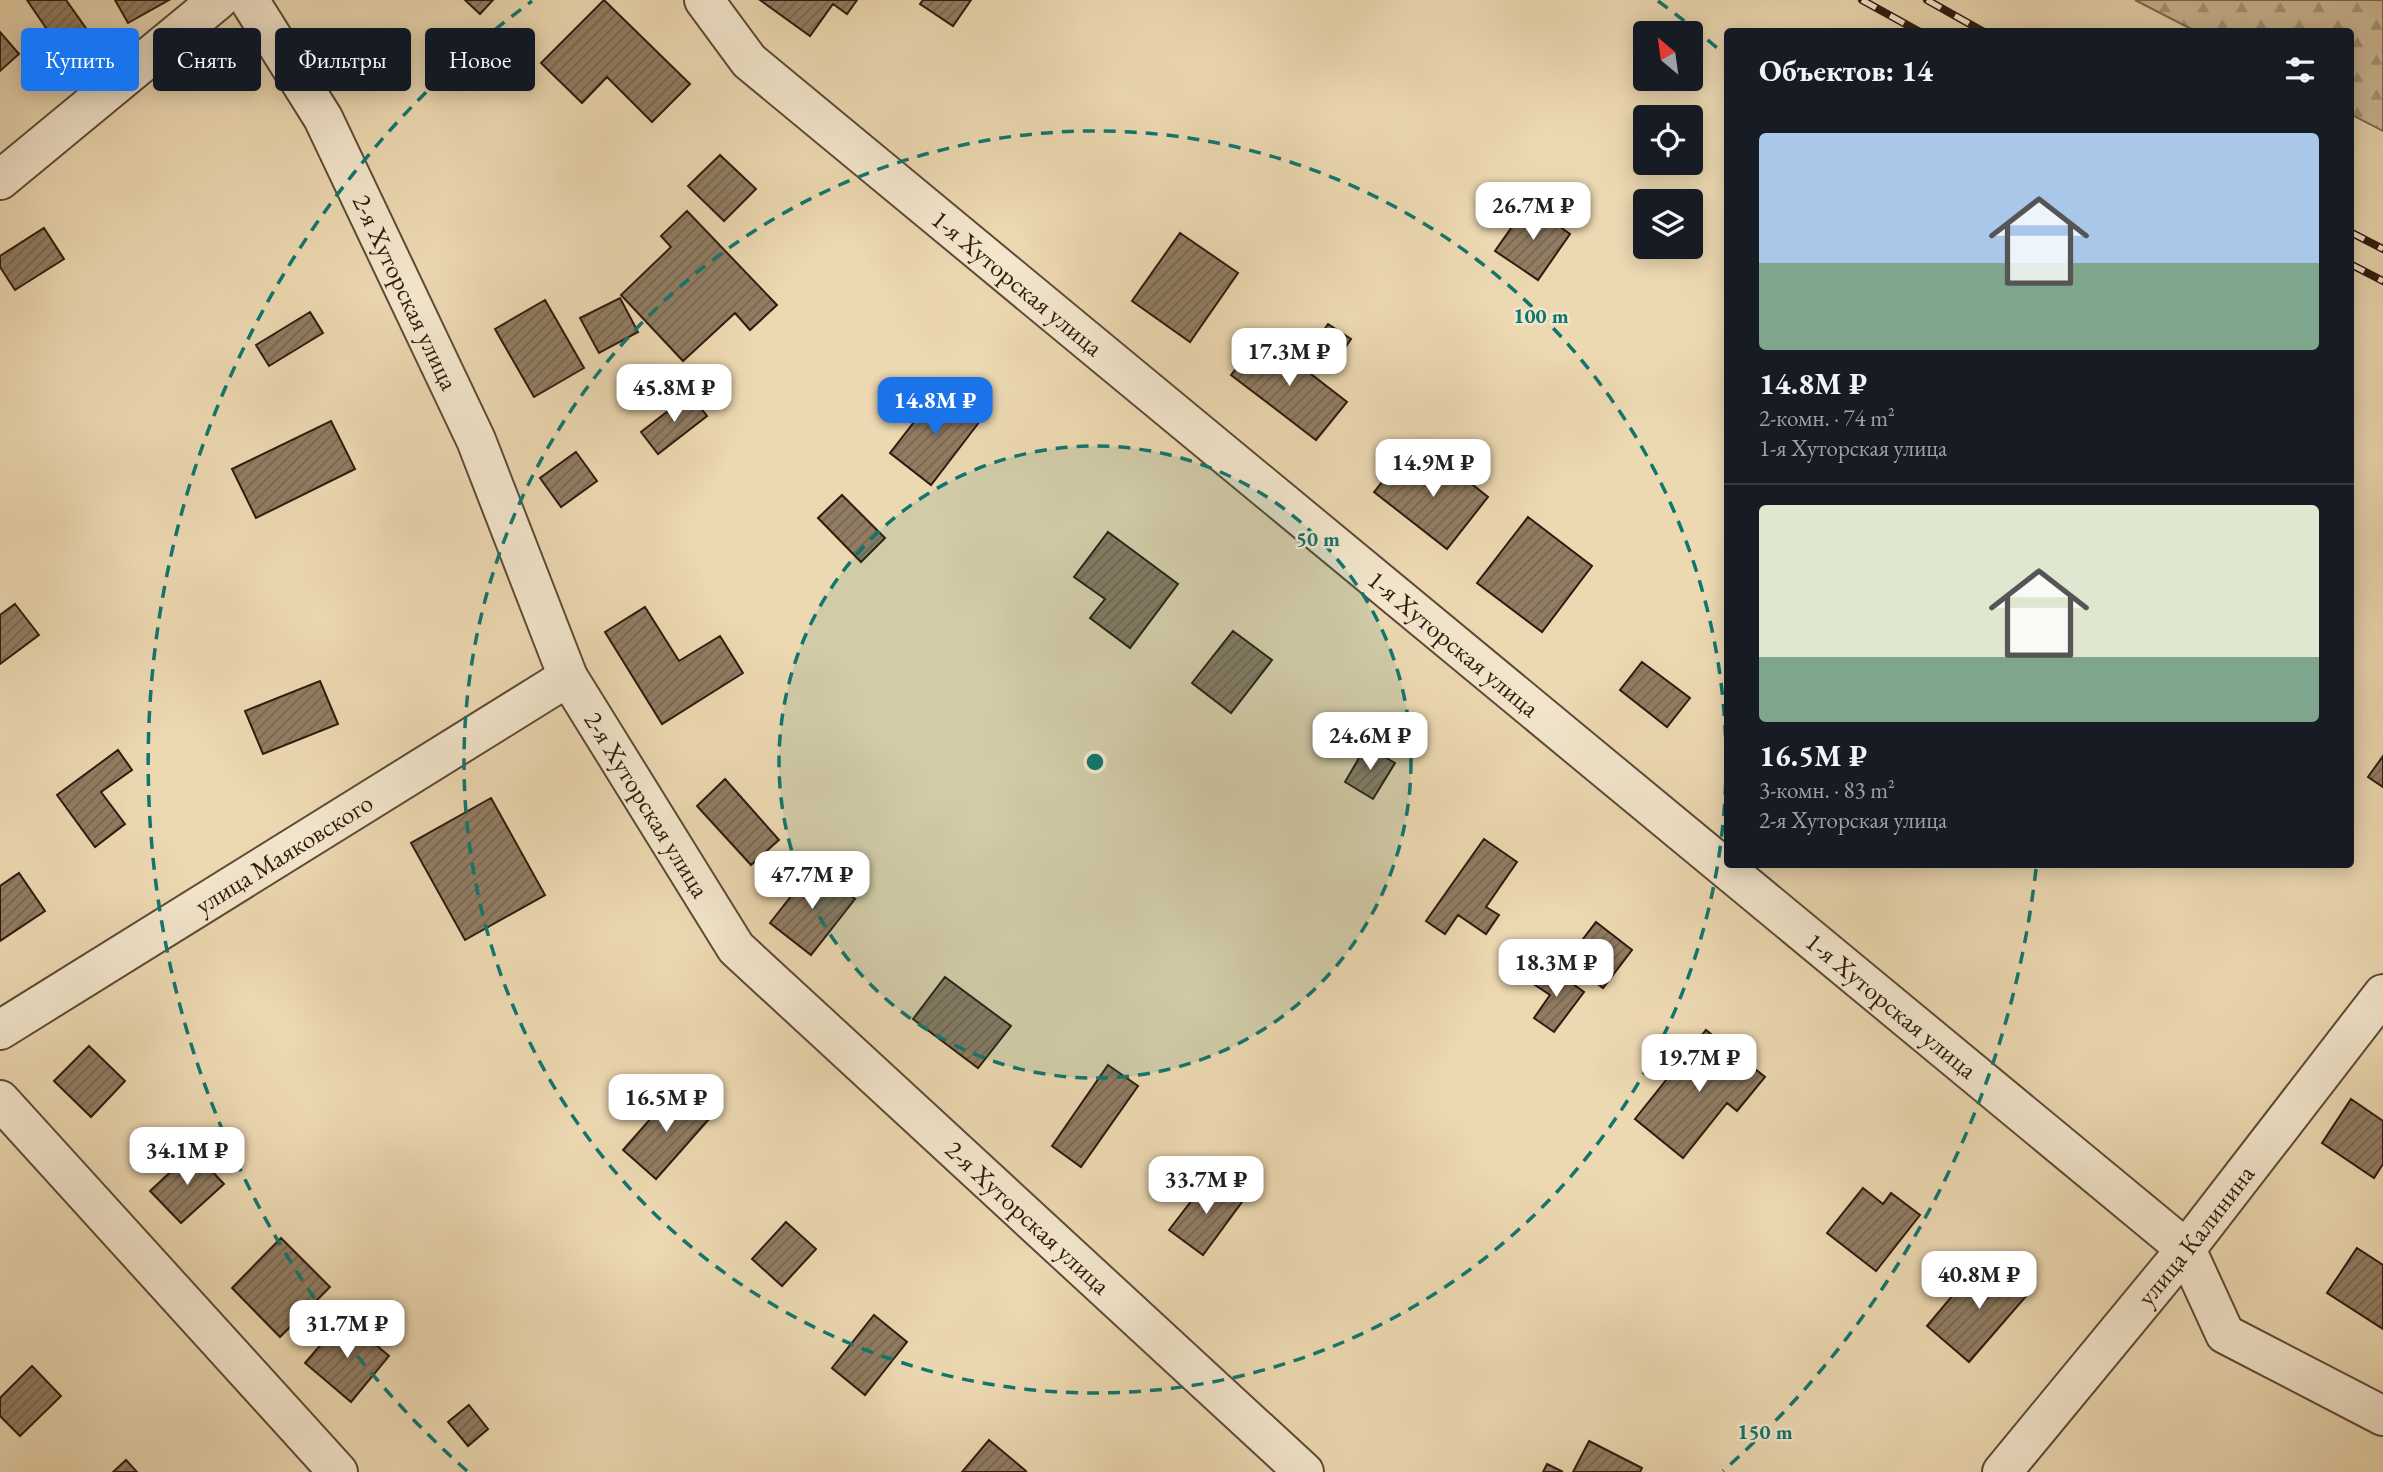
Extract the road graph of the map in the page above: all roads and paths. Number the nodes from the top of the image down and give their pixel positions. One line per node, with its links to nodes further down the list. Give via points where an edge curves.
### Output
1 (218, 0): 4 (street)
2 (249, 0): 5 (street, 2-я Хуторская улица, via 323,118 476,440)
3 (704, 0): 6 (street, 1-я Хуторская улица, via 748,61)
4 (0, 180)
5 (568, 677): 9 (street, улица Маяковского); 14 (street, 2-я Хуторская улица, via 736,948)
6 (1724, 867)
7 (1725, 868): 11 (street, 1-я Хуторская улица)
8 (2383, 994): 11 (street, улица Калинина)
9 (0, 1030)
10 (0, 1100): 13 (street)
11 (2186, 1249): 12 (street, via 2225,1334); 15 (street, улица Калинина)
12 (2383, 1416)
13 (338, 1472)
14 (1304, 1472)
15 (2002, 1472)

